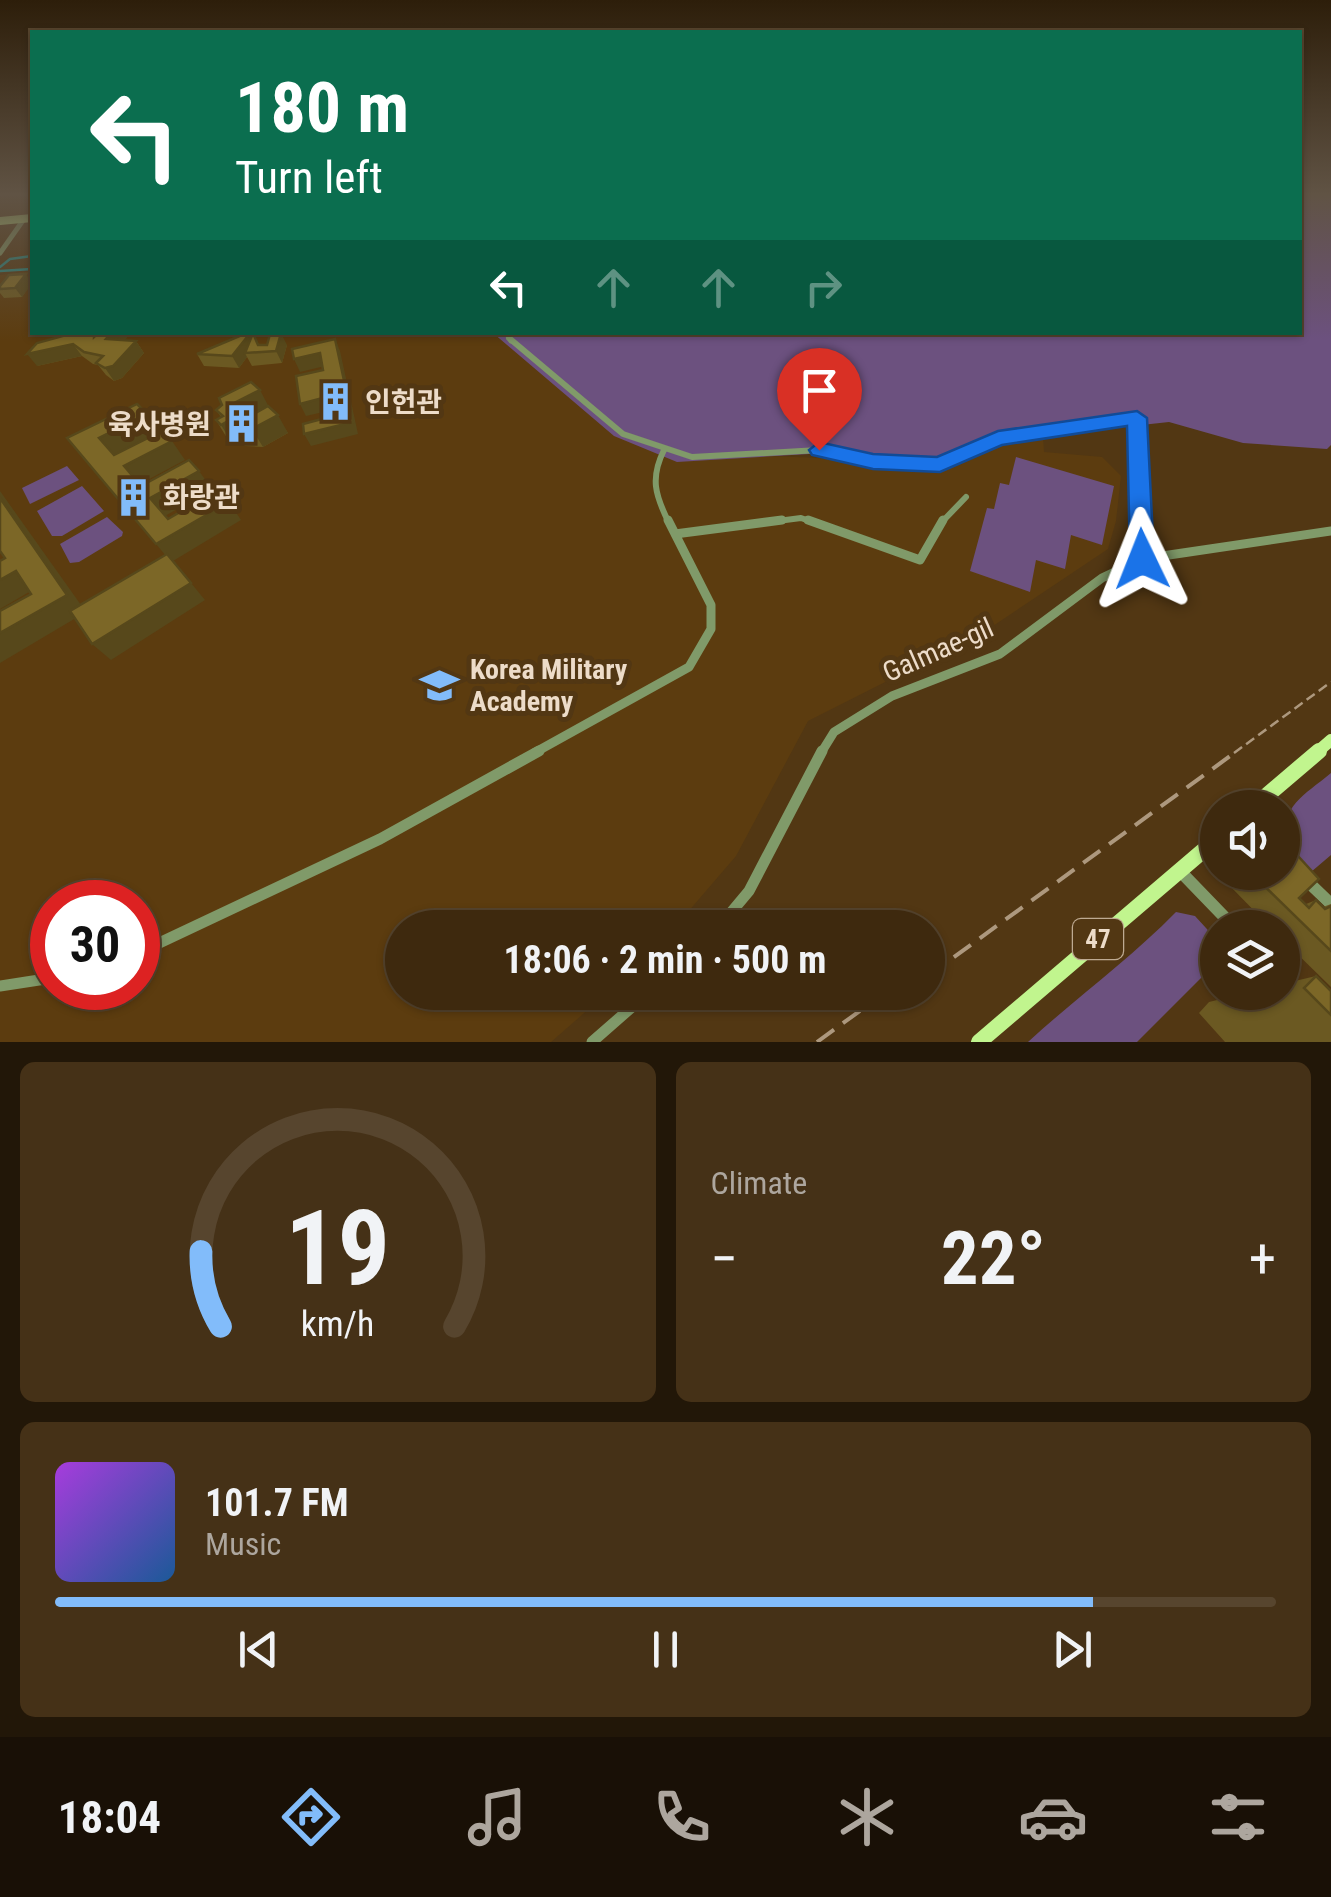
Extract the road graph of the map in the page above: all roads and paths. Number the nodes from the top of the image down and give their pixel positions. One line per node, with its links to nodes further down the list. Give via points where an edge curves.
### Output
1 (508, 335): 2 (street, via 623,434)
2 (664, 450): 5 (street, via 653,473); 6 (street, via 692,457 819,450 940,464 998,438 1137,418)
3 (966, 497): 5 (street, via 942,514 920,560 801,518)
4 (1331, 531): 6 (street, Galmae-gil)
5 (674, 534): 15 (street, via 711,604 711,629 688,668 380,838)
6 (1142, 559): 13 (street, Galmae-gil, via 1102,578 1000,654 892,696 834,732)
7 (1331, 740): 8 (main road)
8 (1273, 790)
9 (1200, 853): 10 (main road, 47)
10 (1179, 870): 14 (street); 20 (main road, 47)
11 (1300, 876): 12 (street)
12 (1331, 904)
13 (733, 910)
14 (1218, 910)
15 (160, 943)
16 (30, 981): 17 (street)
17 (0, 986)
18 (628, 1010): 19 (street)
19 (592, 1042)
20 (979, 1042)

